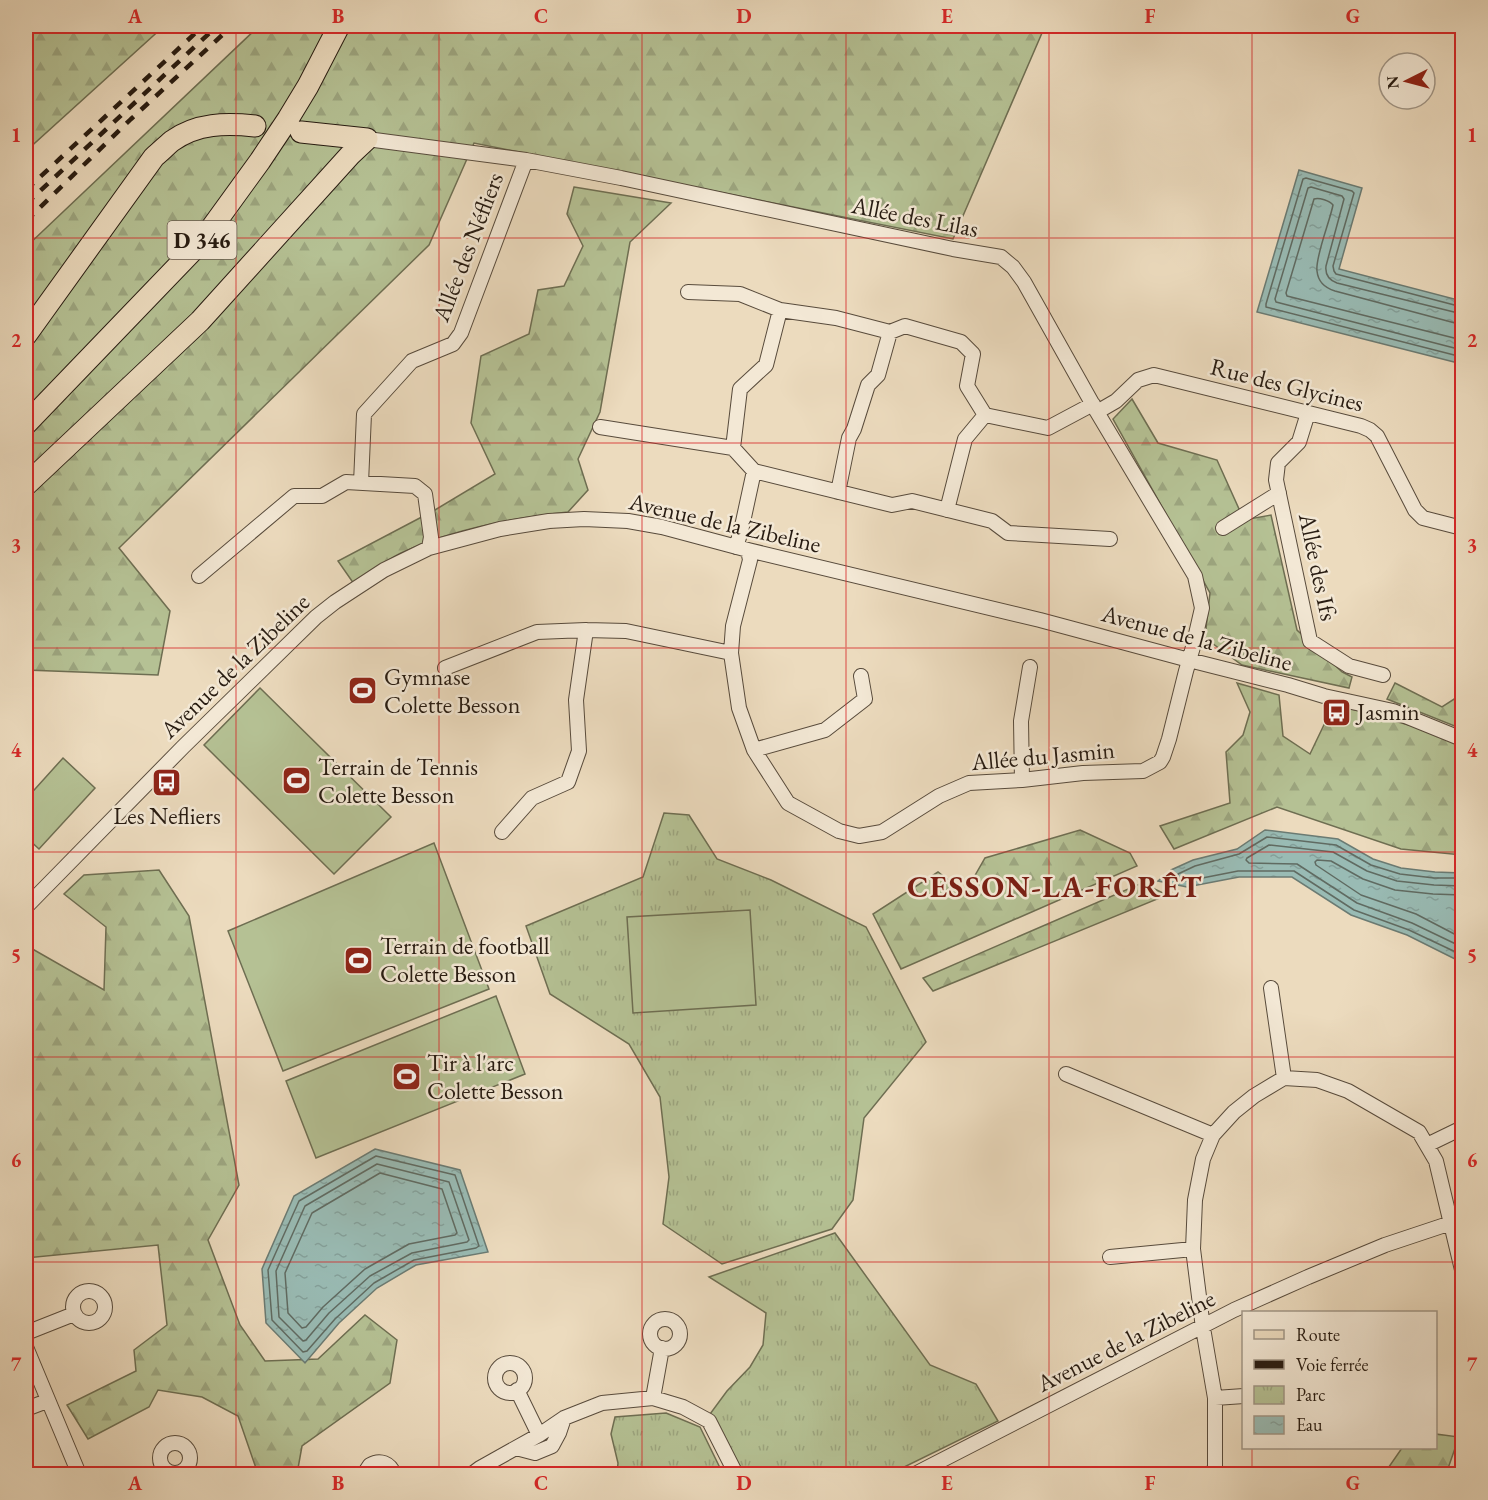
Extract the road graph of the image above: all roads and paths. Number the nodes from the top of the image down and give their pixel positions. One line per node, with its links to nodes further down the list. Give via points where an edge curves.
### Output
1 (339, 26): 13 (main road, D 346, via 288,119 201,241)
2 (255, 126): 9 (main road, via 204,127 172,141 154,157)
3 (301, 132): 4 (main road)
4 (367, 139): 5 (street, Allée des Lilas); 18 (main road, via 200,321)
5 (526, 160): 10 (street, Allée des Lilas, via 1001,257 1024,282); 17 (street, Allée des Néfliers, via 461,333 453,344 412,361 364,414)
6 (688, 292): 7 (street, via 740,294)
7 (780, 310): 8 (street, via 836,318); 15 (street, via 766,365 740,389)
8 (890, 332): 12 (street, via 905,326 961,342 973,354 967,386); 19 (street, via 878,375 868,385 849,438)
9 (26, 335)
10 (1095, 408): 11 (street, Rue des Glycines, via 1116,401 1138,380 1154,375); 12 (street, Rue des Glycines, via 1048,428); 30 (street, Allée des Lilas, via 1195,576 1202,608)
11 (1308, 413): 20 (street, Allée des Ifs, via 1299,442 1278,463); 23 (street, Rue des Glycines, via 1370,430 1377,436 1415,510 1424,518)
12 (985, 415): 21 (street, via 965,440)
13 (26, 424)
14 (600, 426): 15 (street)
15 (732, 448): 16 (street)
16 (754, 471): 19 (street); 26 (street, Allée du Jasmin, via 741,531)
17 (361, 483): 25 (street, via 415,486 425,494); 27 (street, via 346,482 322,496 294,496)
18 (26, 485)
19 (838, 492): 21 (street, via 892,505 912,501)
20 (1279, 493): 22 (street, Allée des Ifs); 34 (street, Allée des Ifs, via 1311,640 1349,666)
21 (947, 510): 24 (street, via 992,521 1008,533)
22 (1223, 528)
23 (1462, 528)
24 (1110, 539)
25 (429, 548): 26 (street, Avenue de la Zibeline, via 500,529 584,519 662,527); 39 (street, Avenue de la Zibeline, via 384,570 316,617)
26 (742, 549): 29 (street, Allée du Jasmin, via 750,560); 30 (street, Avenue de la Zibeline)
27 (198, 576)
28 (586, 630): 29 (street, via 626,631); 32 (street, via 537,632); 38 (street, via 576,700 579,751 568,782 532,798)
29 (730, 653): 36 (street, Allée du Jasmin, via 739,708)
30 (1189, 660): 35 (street, Avenue de la Zibeline, via 1393,711); 37 (street, Allée du Jasmin, via 1160,762 1143,771)
31 (1030, 667): 37 (street, via 1021,721)
32 (445, 668)
33 (861, 675): 36 (street, via 865,699 825,730)
34 (1383, 675)
35 (1462, 739)
36 (754, 750): 37 (street, Allée du Jasmin, via 788,803 839,831 859,836 882,832 939,796 969,783)
37 (1022, 780)
38 (502, 832)
39 (26, 907)
40 (1271, 988): 42 (street)
41 (1066, 1074): 44 (street)
42 (1284, 1078): 44 (street, via 1234,1112); 45 (street, via 1317,1080 1348,1091 1419,1132)
43 (1462, 1128): 45 (street)
44 (1213, 1135): 47 (street, via 1203,1159 1195,1200)
45 (1427, 1145): 46 (street)
46 (1457, 1222): 49 (street); 51 (street, Avenue de la Zibeline, via 1319,1272)
47 (1193, 1249): 48 (street); 51 (street)
48 (1110, 1257)
49 (1462, 1270)
50 (74, 1314): 52 (street)
51 (1203, 1328): 58 (street); 69 (street, Avenue de la Zibeline)
52 (26, 1333)
53 (26, 1347): 59 (street)
54 (662, 1348): 57 (street)
55 (518, 1390): 62 (street)
56 (1242, 1396): 58 (street)
57 (653, 1398): 61 (street, via 602,1403); 68 (street, via 683,1407 709,1421)
58 (1215, 1398): 70 (street)
59 (47, 1401): 60 (street); 64 (street)
60 (26, 1409)
61 (564, 1418): 62 (street); 63 (street, via 552,1446 535,1453)
62 (539, 1435): 63 (street)
63 (516, 1448): 67 (street)
64 (79, 1474)
65 (364, 1474): 66 (street, via 379,1461 388,1464)
66 (394, 1474)
67 (472, 1474)
68 (736, 1474)
69 (915, 1474)
70 (1213, 1474)

